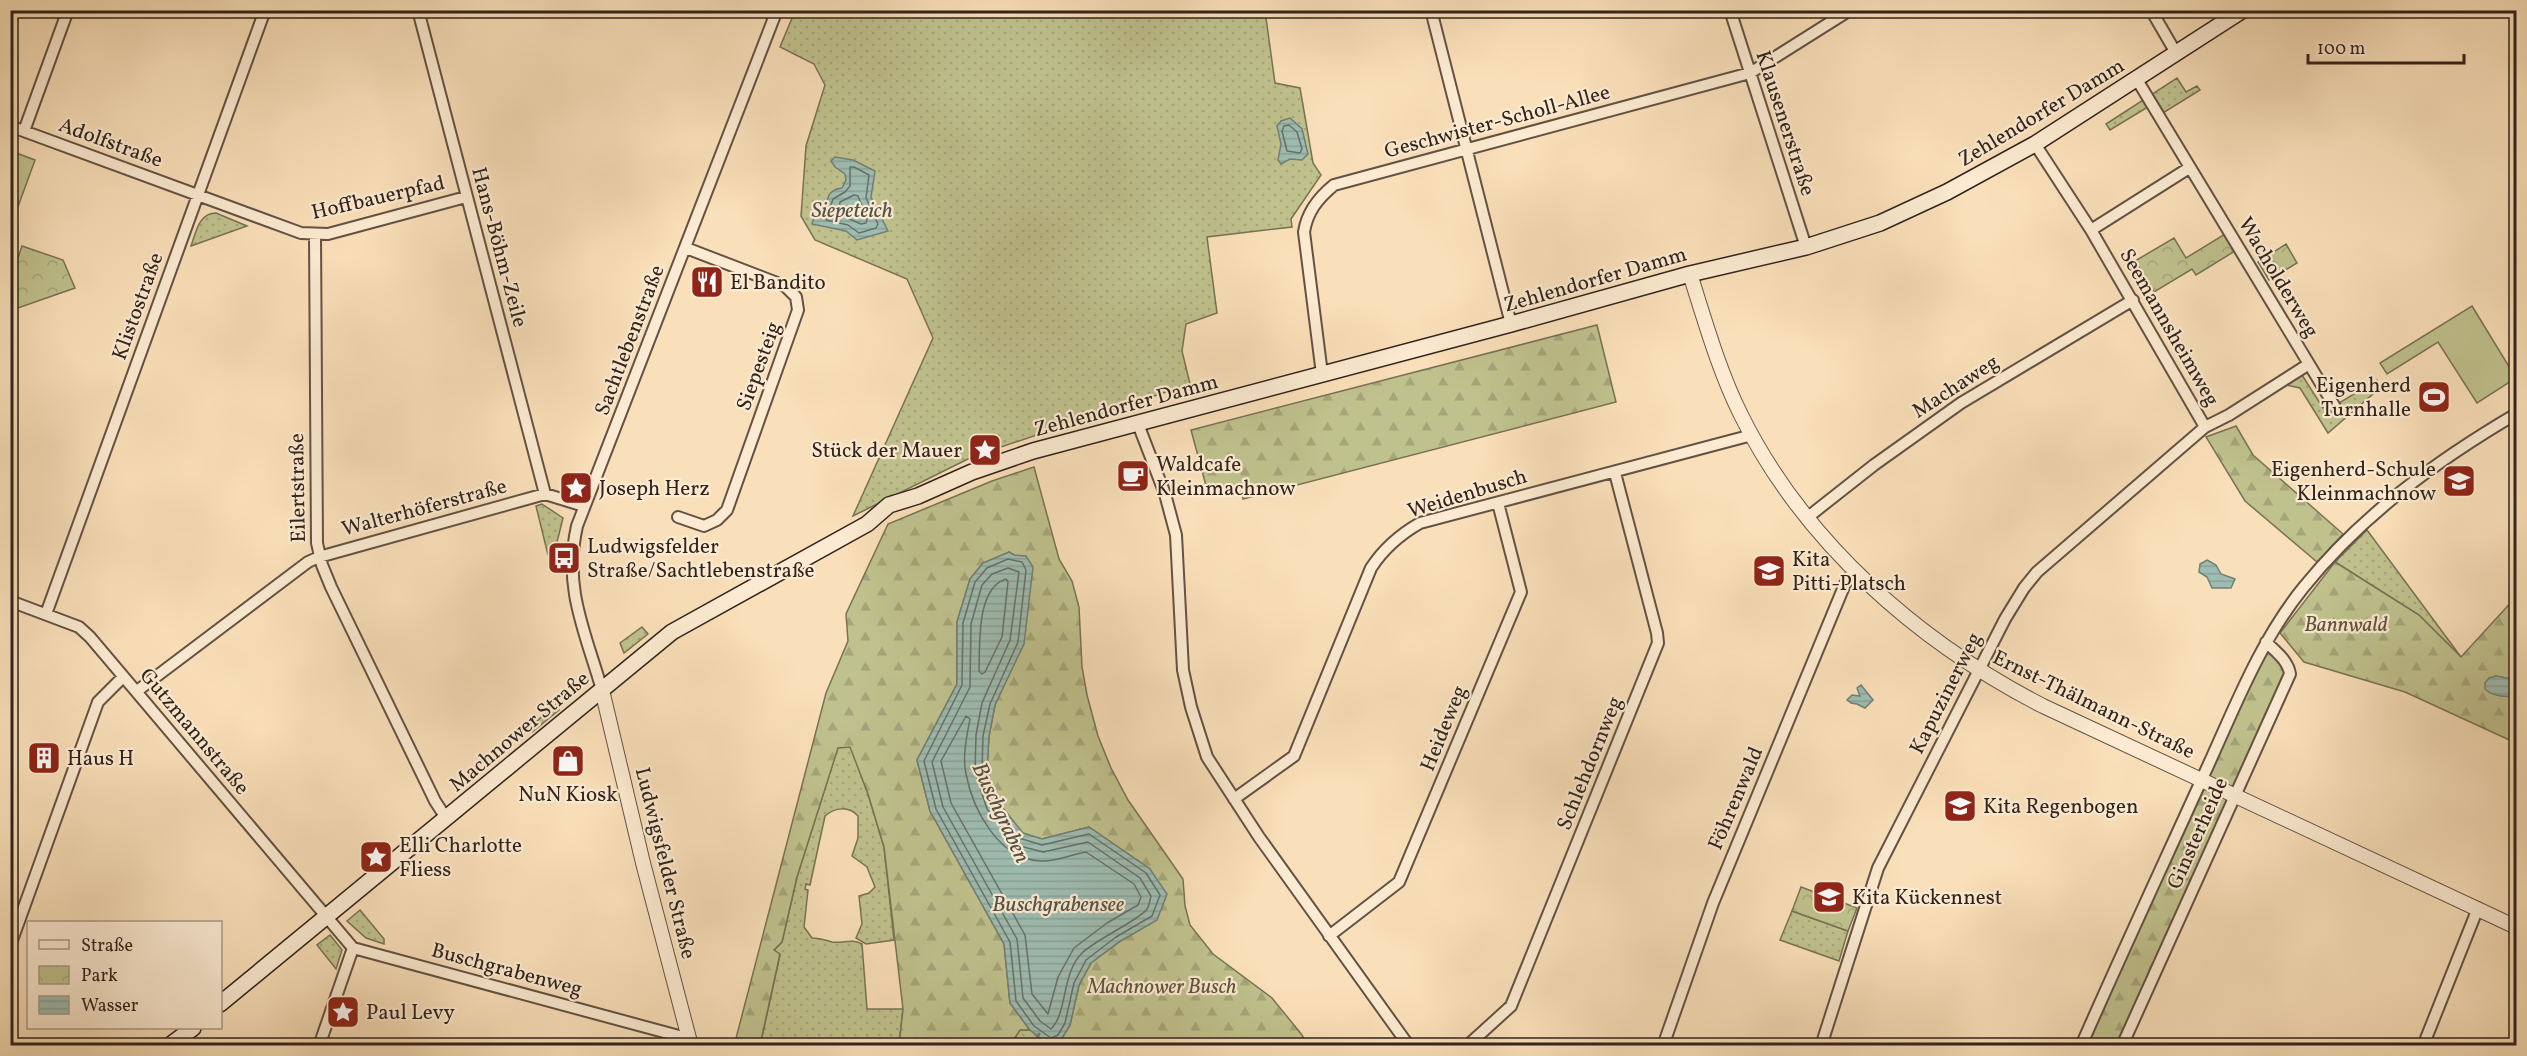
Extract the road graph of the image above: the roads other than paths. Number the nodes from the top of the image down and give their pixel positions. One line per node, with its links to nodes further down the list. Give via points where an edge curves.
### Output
1 (68, 10): 14 (street)
2 (265, 10): 18 (street, Klistostraße)
3 (418, 10): 19 (street, Hans-Böhm-Zeile)
4 (1431, 10): 16 (street)
5 (1730, 10): 11 (street, Klausenerstraße)
6 (1850, 10): 11 (street, Geschwister-Scholl-Allee)
7 (2151, 10): 10 (street)
8 (2243, 10): 10 (main road, Zehlendorfer Damm)
9 (773, 12): 23 (street, Sachtlebenstraße)
10 (2176, 53): 12 (main road, Zehlendorfer Damm)
11 (1749, 73): 16 (street, Geschwister-Scholl-Allee); 22 (street, Klausenerstraße)
12 (2136, 78): 15 (main road, Zehlendorfer Damm); 17 (street, Wacholderweg)
13 (10, 126): 14 (street, Adolfstraße)
14 (24, 131): 18 (street, Adolfstraße)
15 (2035, 144): 20 (street, Seemannsheimweg); 22 (main road, Zehlendorfer Damm, via 1880,223)
16 (1467, 150): 26 (street); 28 (street, Geschwister-Scholl-Allee, via 1334,185 1307,217 1304,232)
17 (2189, 168): 20 (street); 27 (street, Wacholderweg)
18 (198, 195): 21 (street, Hoffbauerpfad); 44 (street, Klistostraße)
19 (466, 197): 21 (street, Hoffbauerpfad); 35 (street, Hans-Böhm-Zeile)
20 (2091, 230): 25 (street, Seemannsheimweg)
21 (315, 235): 41 (street, Eilertstraße)
22 (1806, 247): 24 (main road, Zehlendorfer Damm)
23 (686, 248): 37 (street, Sachtlebenstraße); 39 (street, Siepesteig, via 785,286 796,297 798,309 725,512 704,526)
24 (1690, 274): 26 (main road, Zehlendorfer Damm); 33 (street, Ernst-Thälmann-Straße, via 1729,389)
25 (2133, 300): 32 (street, Seemannsheimweg); 40 (street, Machaweg, via 1936,419)
26 (1511, 324): 28 (main road, Zehlendorfer Damm)
27 (2309, 364): 29 (street, Wacholderweg); 32 (street, Seemannsheimweg)
28 (1322, 374): 31 (main road, Zehlendorfer Damm)
29 (2335, 407)
30 (2517, 414): 45 (street, Ginsterheide, via 2397,494 2361,524 2325,561)
31 (1138, 424): 38 (main road, Zehlendorfer Damm, via 1007,458); 52 (street, via 1176,535 1183,670 1191,707 1207,757)
32 (2205, 427): 46 (street, Kapuzinerweg, via 2037,572 2013,605)
33 (1752, 435): 34 (street, Weidenbusch); 40 (street, Ernst-Thälmann-Straße)
34 (1615, 472): 36 (street, Weidenbusch); 66 (street, Schlehdornweg, via 1658,643 1511,1006)
35 (545, 494): 37 (street); 41 (street, Walterhöferstraße)
36 (1498, 503): 52 (street, Weidenbusch, via 1420,523 1389,545 1371,568 1294,756); 57 (street, Heideweg, via 1521,592 1399,882)
37 (584, 506): 48 (street, Sachtlebenstraße, via 573,546 572,580)
38 (896, 507): 48 (main road, Machnower Straße, via 672,632)
39 (678, 517)
40 (1808, 518): 42 (street, Ernst-Thälmann-Straße)
41 (319, 557): 49 (street, Walterhöferstraße); 53 (street, Eilertstraße)
42 (1855, 570): 46 (street, Ernst-Thälmann-Straße, via 1913,622); 67 (street, Föhrenwald, via 1845,585 1747,818)
43 (10, 601): 44 (street, Gutzmannstraße)
44 (46, 614): 47 (street, Gutzmannstraße, via 79,627)
45 (2266, 642): 50 (street, Ginsterheide); 51 (street, Ginsterheide, via 2289,667 2290,674)
46 (1978, 670): 50 (street, Ernst-Thälmann-Straße, via 2043,706); 68 (street, Kapuzinerweg, via 1878,868)
47 (123, 677): 49 (street, Gutzmannstraße); 58 (street, via 98,702)
48 (602, 690): 53 (main road, Machnower Straße); 62 (street, Ludwigsfelder Straße)
49 (136, 691): 55 (street, Gutzmannstraße)
50 (2202, 781): 51 (street, Ernst-Thälmann-Straße); 69 (street, Ginsterheide)
51 (2235, 796): 54 (street, Ernst-Thälmann-Straße); 70 (street, Ginsterheide)
52 (1234, 799): 57 (street)
53 (446, 818): 55 (main road, Machnower Straße)
54 (2478, 908): 56 (street, Ernst-Thälmann-Straße); 71 (street)
55 (327, 916): 59 (street); 60 (main road, Machnower Straße)
56 (2517, 927)
57 (1329, 936): 65 (street)
58 (10, 946)
59 (353, 948): 62 (street, Buschgrabenweg); 64 (street)
60 (222, 1002)
61 (192, 1029): 63 (main road)
62 (690, 1042)
63 (169, 1046)
64 (320, 1046)
65 (1409, 1046)
66 (1467, 1046)
67 (1663, 1046)
68 (1821, 1046)
69 (2081, 1046)
70 (2122, 1046)
71 (2423, 1046)

